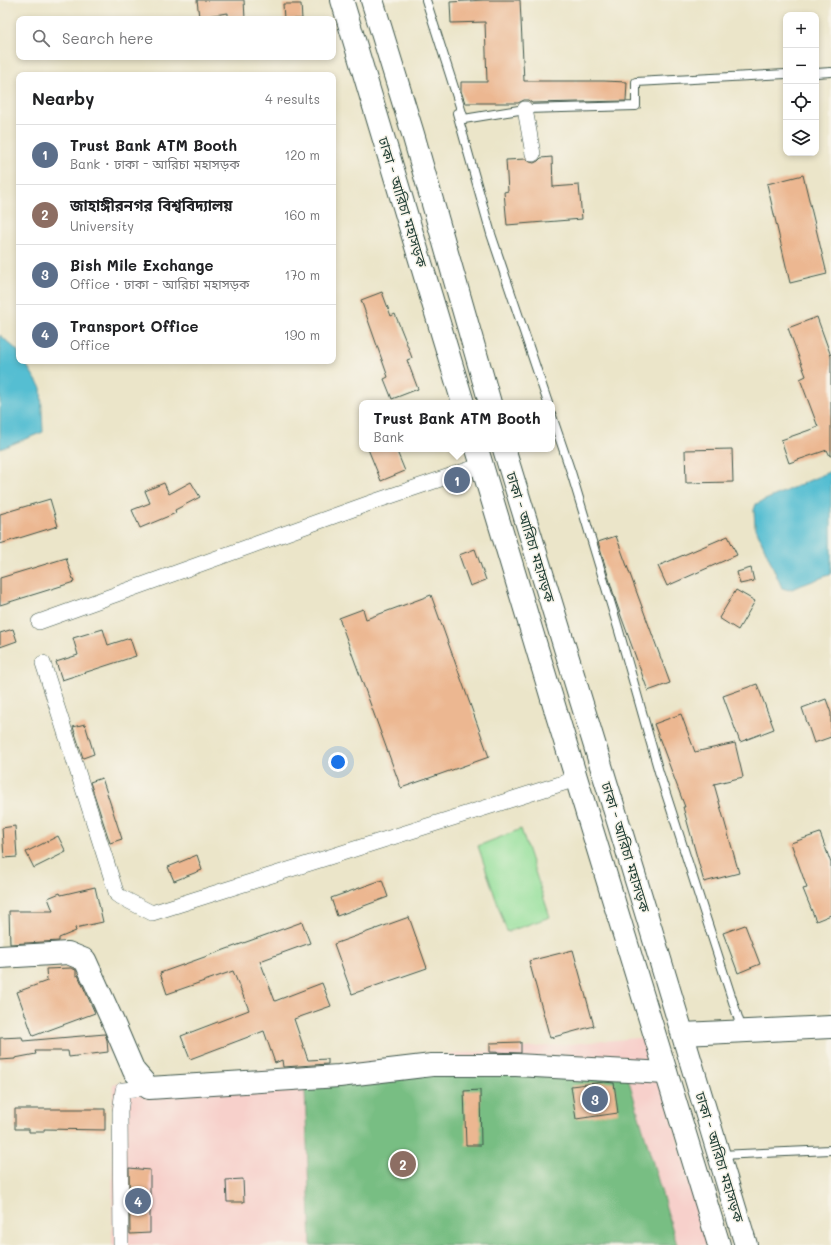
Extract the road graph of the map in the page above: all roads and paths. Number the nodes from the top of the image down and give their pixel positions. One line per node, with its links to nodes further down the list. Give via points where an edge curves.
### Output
1 (342, 0): 10 (main road, ঢাকা - আরিচা মহাসড়ক)
2 (372, 0): 11 (main road, ঢাকা - আরিচা মহাসড়ক)
3 (422, 0): 12 (lane, via 491,234)
4 (426, 0): 8 (lane, via 464,119)
5 (831, 72): 6 (lane)
6 (819, 73)
7 (783, 74): 8 (lane, via 636,82 636,106)
8 (525, 109): 9 (street)
9 (533, 154)
10 (462, 400)
11 (489, 400)
12 (547, 400)
13 (555, 425): 21 (lane, via 660,772)
14 (505, 452): 22 (main road, ঢাকা - আরিচা মহাসড়ক)
15 (480, 457): 16 (street, via 370,503); 18 (main road, ঢাকা - আরিচা মহাসড়ক)
16 (39, 622)
17 (43, 662): 18 (street, via 117,895 152,913)
18 (576, 779): 23 (main road, ঢাকা - আরিচা মহাসড়ক)
19 (0, 957): 24 (main road, via 68,953 85,960 134,1071)
20 (831, 1027): 21 (main road)
21 (742, 1031): 22 (main road)
22 (683, 1034): 26 (main road, ঢাকা - আরিচা মহাসড়ক)
23 (666, 1073): 24 (main road, via 516,1065 432,1065 339,1076); 28 (main road, ঢাকা - আরিচা মহাসড়ক)
24 (150, 1088): 27 (street, via 123,1090 120,1112)
25 (831, 1150): 26 (lane)
26 (719, 1155): 29 (main road, ঢাকা - আরিচা মহাসড়ক)
27 (121, 1245)
28 (719, 1245)
29 (746, 1245)

